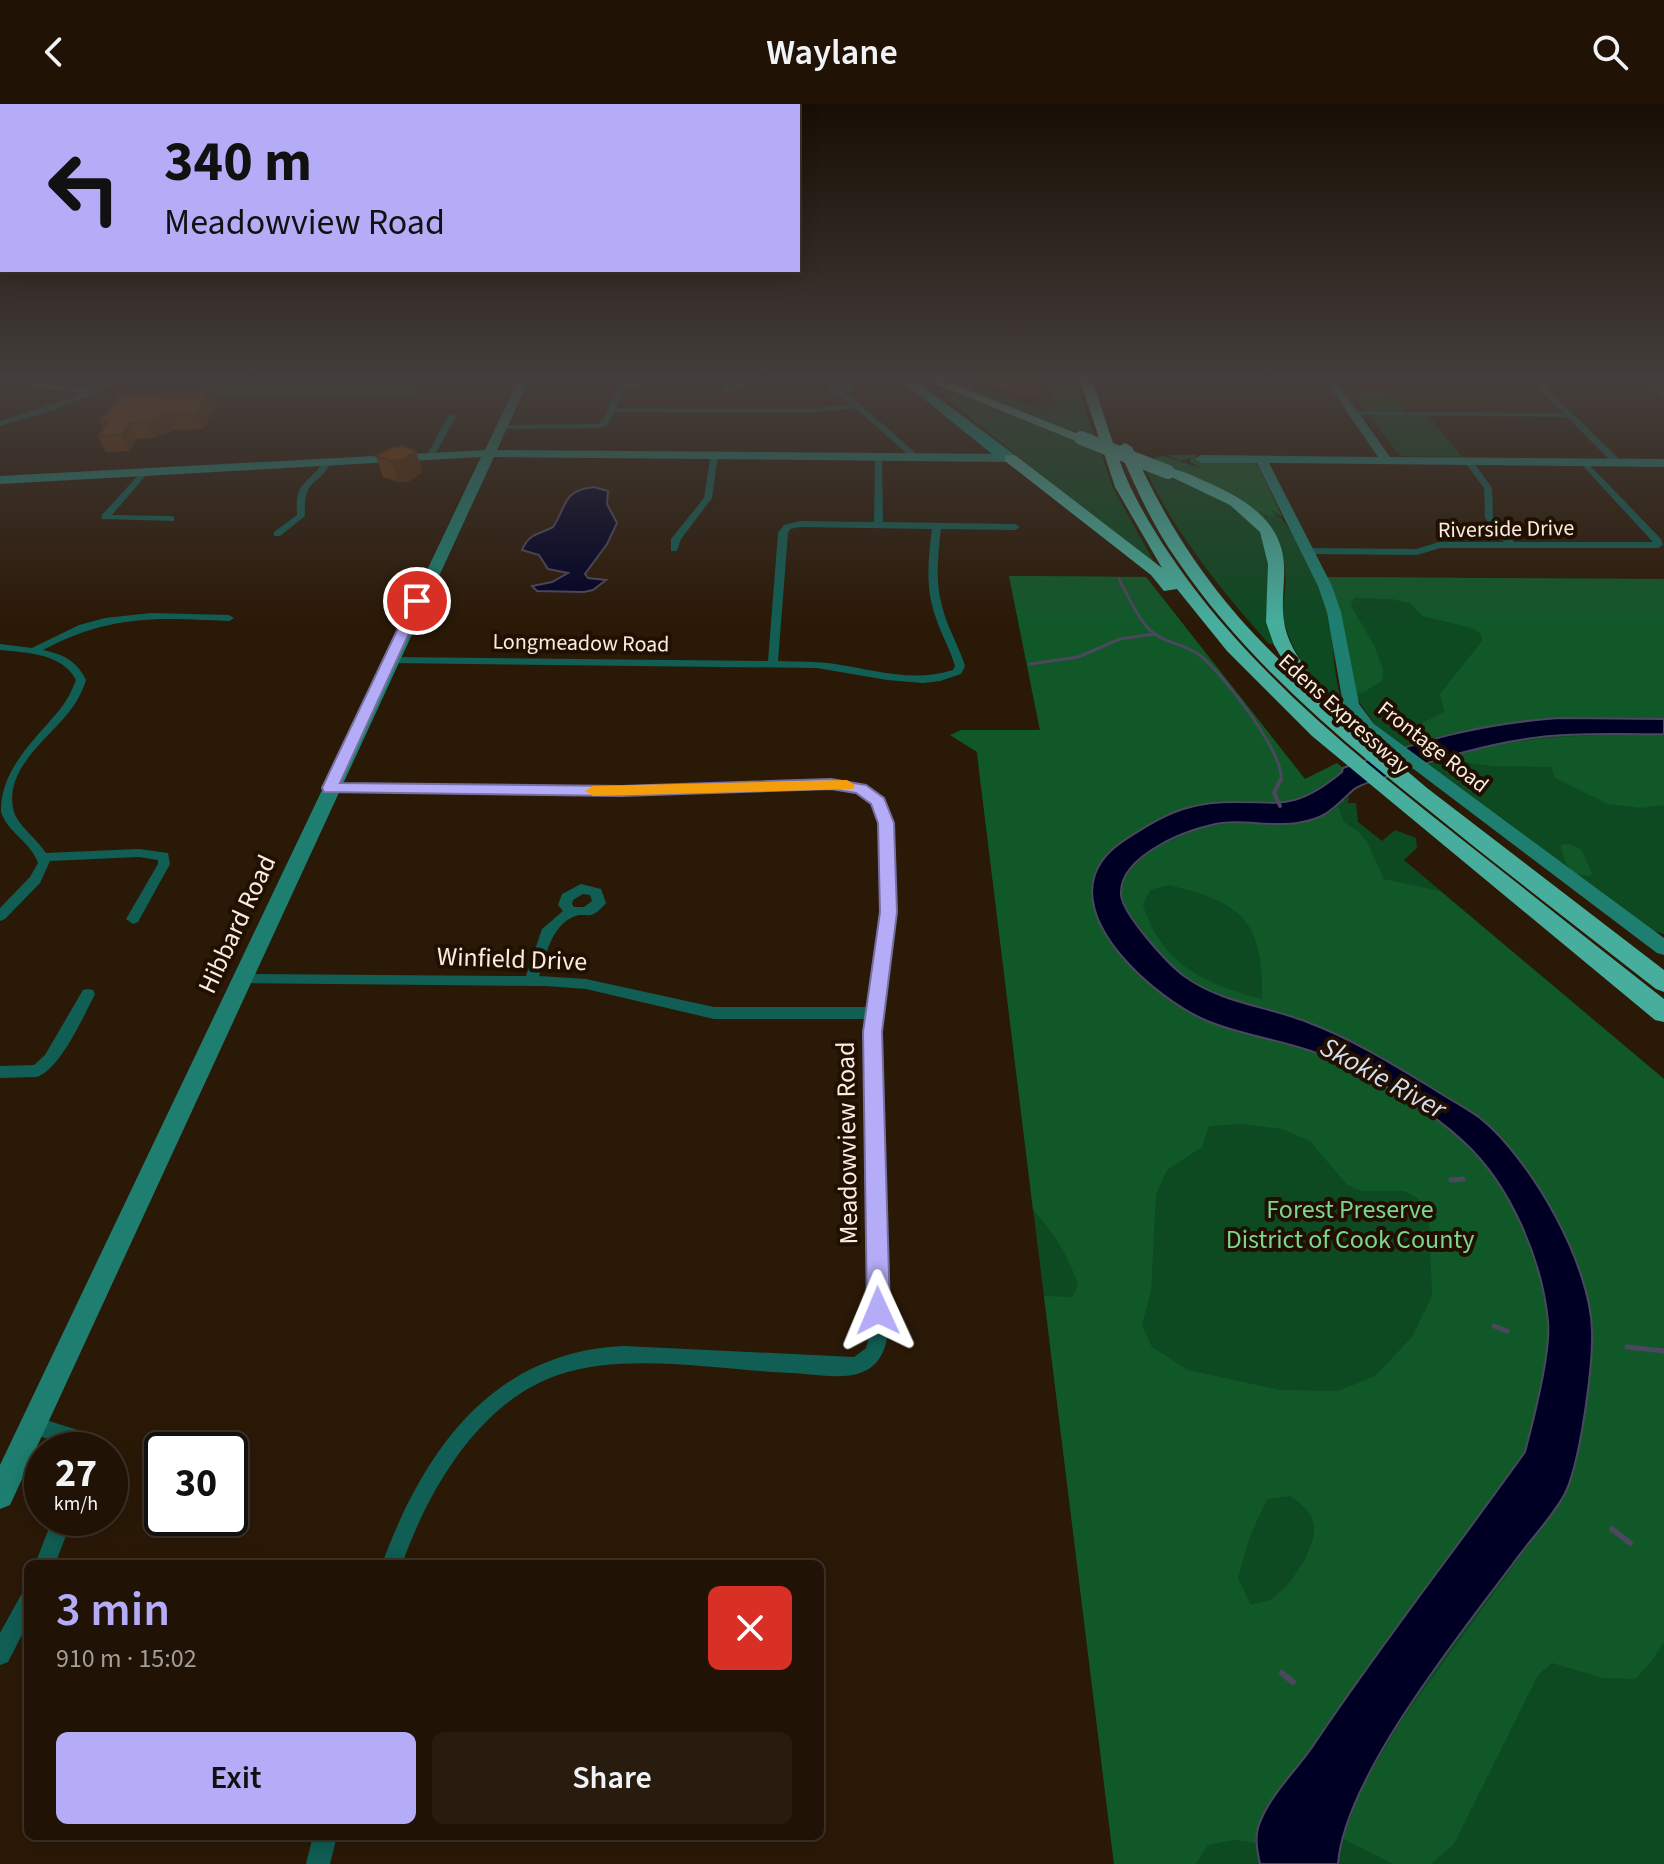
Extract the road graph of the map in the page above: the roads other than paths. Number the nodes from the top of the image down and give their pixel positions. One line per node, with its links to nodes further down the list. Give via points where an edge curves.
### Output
1 (360, 459): 13 (street)
2 (485, 459): 32 (street, Hibbard Road)
3 (713, 459): 27 (street, via 708,498)
4 (878, 459): 21 (street)
5 (1011, 459): 34 (highway, via 1157,572 1248,673)
6 (1113, 459): 34 (highway, Edens Expressway, via 1145,528 1206,614)
7 (1129, 459): 35 (highway, Edens Expressway, via 1159,518 1214,597)
8 (1135, 459): 35 (highway, bridge, via 1224,496 1267,532 1274,548 1277,630)
9 (1209, 459): 11 (street)
10 (1614, 459): 16 (street)
11 (1261, 460): 12 (street); 28 (street, Frontage Road)
12 (1386, 460): 14 (street)
13 (328, 461): 18 (street); 24 (street, via 324,471 306,484 298,502 301,516)
14 (1468, 461): 15 (street); 25 (street, via 1488,488 1489,518)
15 (1584, 462): 16 (street); 26 (street)
16 (1617, 462): 17 (street)
17 (1664, 463)
18 (144, 472): 19 (street); 20 (street, via 105,517)
19 (0, 480)
20 (171, 519)
21 (879, 525): 22 (street); 33 (street, via 800,524 785,529)
22 (937, 525): 23 (street); 33 (street, Longmeadow Road, via 933,578 939,614 959,662 957,672 939,678 892,678 828,666)
23 (1015, 527)
24 (277, 534)
25 (1512, 546): 26 (street, Riverside Drive); 28 (street, Riverside Drive)
26 (1659, 546)
27 (674, 549)
28 (1308, 551): 44 (street, Frontage Road, via 1334,612 1351,704 1368,727)
29 (229, 618): 31 (street, via 110,618)
30 (0, 647): 31 (street)
31 (33, 651): 39 (street, via 69,664 80,683 71,701 11,770)
32 (389, 660): 33 (street, Longmeadow Road); 38 (street, Hibbard Road)
33 (773, 664)
34 (1270, 685): 36 (highway, Edens Expressway)
35 (1320, 708): 36 (highway, Edens Expressway)
36 (1365, 760): 37 (highway, Edens Expressway)
37 (1386, 778): 47 (highway, Edens Expressway); 50 (highway, Edens Expressway)
38 (330, 788): 45 (street, Hibbard Road); 49 (street, Meadowview Road, via 860,788 878,801 886,823 887,931)
39 (2, 791): 40 (street, via 12,825)
40 (43, 857): 42 (street, via 42,871); 43 (street, via 164,856)
41 (571, 911): 46 (street, via 547,932)
42 (0, 916)
43 (133, 919)
44 (1664, 948)
45 (241, 978): 46 (street, Winfield Drive); 52 (street, Hibbard Road)
46 (531, 980): 49 (street, Winfield Drive, via 586,984 714,1013)
47 (1664, 983)
48 (88, 994): 51 (street, via 50,1059 37,1071)
49 (873, 1013): 57 (street, Meadowview Road, via 879,1333 870,1359 842,1366 618,1355 546,1371 496,1402 460,1438 421,1493)
50 (1664, 1013)
51 (0, 1072)
52 (33, 1425): 53 (street); 54 (street, Hibbard Road)
53 (55, 1432)
54 (0, 1495)
55 (56, 1536): 56 (street)
56 (47, 1560)
57 (394, 1560)
58 (24, 1609): 59 (street)
59 (0, 1654)
60 (324, 1840): 61 (street)
61 (318, 1864)

